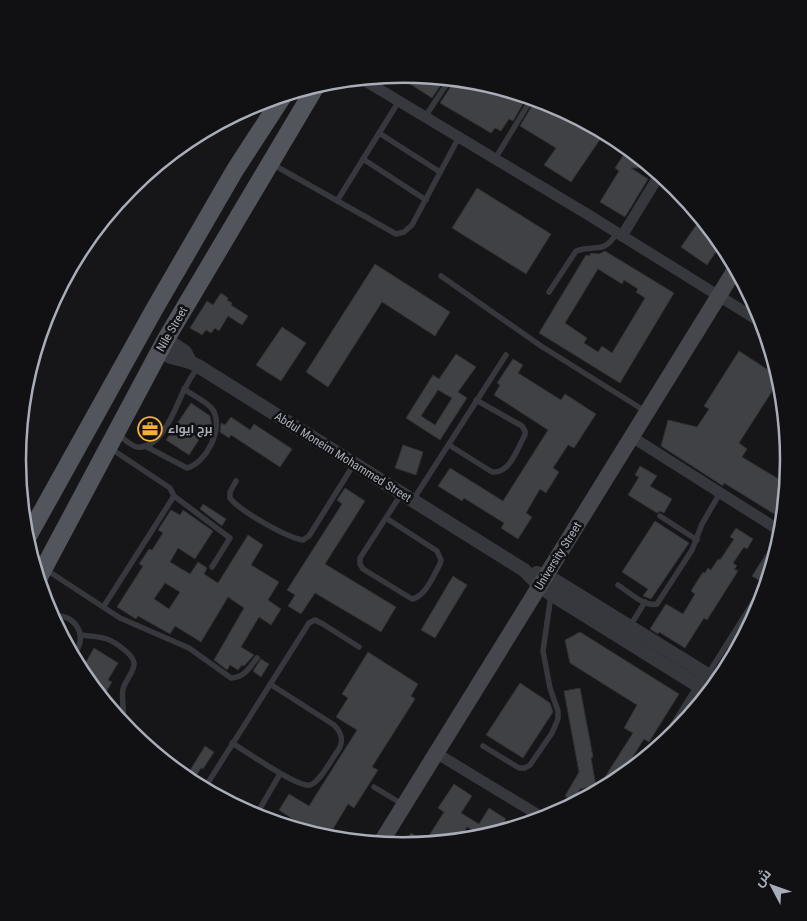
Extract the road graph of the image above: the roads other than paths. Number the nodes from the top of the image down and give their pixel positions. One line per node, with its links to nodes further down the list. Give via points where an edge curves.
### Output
1 (379, 84): 4 (street)
2 (446, 85): 7 (lane)
3 (311, 95): 12 (main road, Nile Street)
4 (399, 101): 7 (street); 8 (lane)
5 (528, 104): 10 (lane)
6 (277, 105): 16 (main road, Nile Street)
7 (425, 117): 9 (street)
8 (379, 133): 11 (lane); 13 (lane)
9 (459, 137): 10 (street); 13 (lane)
10 (495, 158): 19 (street)
11 (363, 159): 15 (lane); 17 (lane)
12 (270, 163): 17 (lane); 18 (main road, Nile Street)
13 (440, 172): 15 (lane)
14 (656, 181): 19 (street)
15 (426, 200): 17 (lane, via 412,225 396,234)
16 (217, 201): 18 (main road, via 224,198 233,203); 43 (main road, Nile Street)
17 (337, 201)
18 (235, 221): 25 (main road, Nile Street)
19 (620, 235): 22 (lane, via 606,247 576,251); 23 (street)
20 (732, 275): 23 (main road, University Street)
21 (441, 276): 30 (lane, via 541,346)
22 (549, 292)
23 (719, 296): 24 (street); 30 (main road, University Street)
24 (752, 317)
25 (163, 345): 27 (street, Abdul Moneim Mohammed Street, via 181,361); 32 (main road, Nile Street)
26 (506, 355): 29 (lane)
27 (194, 364): 28 (lane); 35 (street, Abdul Moneim Mohammed Street)
28 (184, 389): 34 (lane, via 174,416 153,442); 34 (lane, via 212,408 216,418 217,428 204,456 194,467 186,468)
29 (476, 400): 33 (lane); 33 (lane, via 522,426 525,431 506,469 492,472)
30 (647, 413): 31 (main road, University Street)
31 (632, 436): 37 (street); 48 (main road, University Street)
32 (112, 440): 34 (lane, via 136,447); 38 (lane, via 170,488); 46 (main road, Nile Street)
33 (449, 445): 39 (lane)
34 (145, 446)
35 (354, 464): 36 (lane, via 309,536 303,540 271,526 235,504 230,492); 39 (street, Abdul Moneim Mohammed Street)
36 (236, 481)
37 (720, 493): 42 (street); 44 (lane)
38 (174, 496): 45 (lane, via 230,538); 51 (lane)
39 (408, 497): 41 (lane); 48 (street, Abdul Moneim Mohammed Street)
40 (660, 516): 44 (lane)
41 (386, 518): 41 (lane, via 360,558 360,564 412,598 417,598 441,560 437,551)
42 (775, 528)
43 (32, 529)
44 (696, 540): 50 (lane, via 657,604 652,606)
45 (212, 567)
46 (43, 570)
47 (44, 574): 51 (lane)
48 (546, 585): 54 (street, Abdul Moneim Mohammed Street); 64 (lane, via 543,651 558,719 552,733 525,768 519,768); 65 (main road, University Street)
49 (618, 585): 50 (lane)
50 (644, 602): 54 (lane)
51 (104, 606): 58 (lane, via 120,618 189,648 231,678 244,674)
52 (750, 609): 59 (lane)
53 (60, 616): 55 (lane, via 71,619)
54 (626, 633): 60 (street, Abdul Moneim Mohammed Street)
55 (80, 635): 57 (lane); 62 (lane, via 110,640 132,656 134,666 123,690)
56 (359, 647): 61 (lane, via 315,620 309,623)
57 (77, 648)
58 (257, 658)
59 (716, 672)
60 (708, 683)
61 (270, 684): 63 (lane); 66 (lane, via 334,725 341,731 342,739 319,779 311,785)
62 (125, 714)
63 (232, 743): 66 (lane); 67 (lane)
64 (483, 746)
65 (436, 753): 69 (main road, University Street); 71 (street)
66 (280, 774): 70 (lane)
67 (208, 783)
68 (374, 787): 69 (lane)
69 (404, 806): 72 (main road, University Street)
70 (260, 809)
71 (536, 814)
72 (384, 837)

